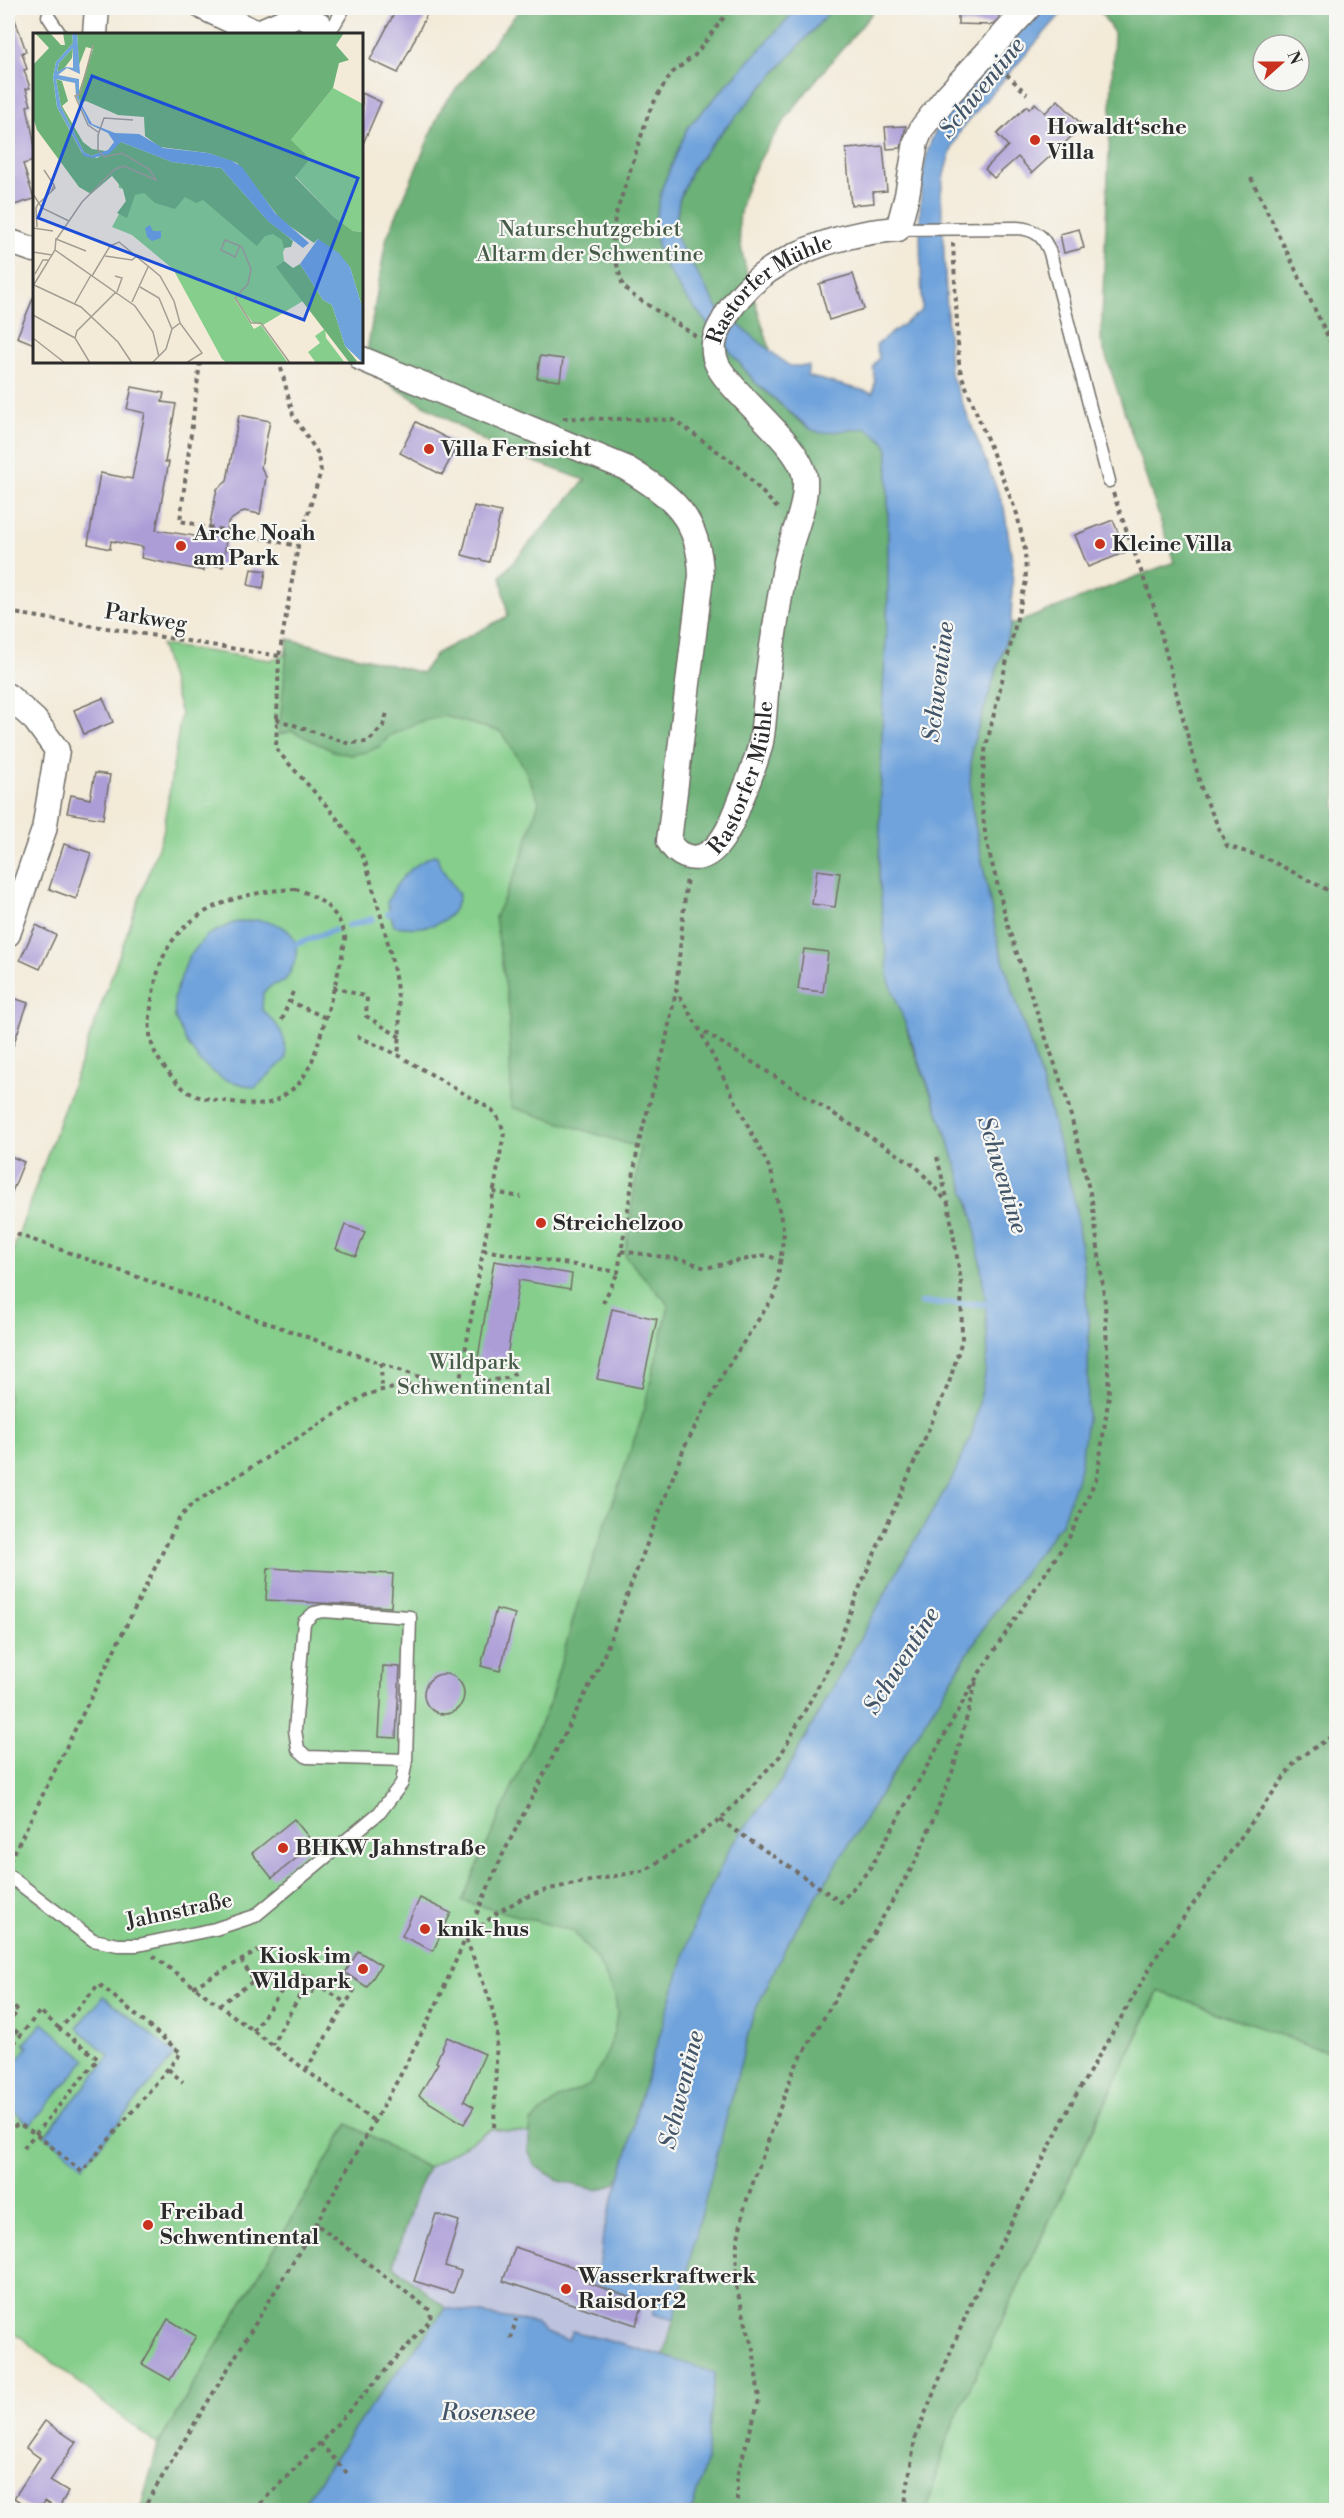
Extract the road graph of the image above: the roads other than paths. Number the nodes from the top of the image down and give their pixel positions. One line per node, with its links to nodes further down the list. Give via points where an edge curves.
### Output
1 (97, 8): 7 (street)
2 (204, 8): 8 (street)
3 (344, 8): 11 (lane)
4 (1028, 8): 12 (street, via 922,128 907,195)
5 (48, 16): 6 (lane)
6 (59, 33)
7 (95, 33)
8 (255, 33)
9 (259, 33): 10 (street, via 298,15 319,24)
10 (324, 33)
11 (325, 33)
12 (908, 229): 17 (street, Rastorfer Mühle, via 850,236 791,257 750,284 727,313 714,340 718,365 725,376 794,452 805,477 805,493 786,564 756,760 723,838 706,854 690,858 679,854 669,841 701,576 700,551 690,525 674,502 626,468); 18 (lane, Rastorfer Mühle, via 1031,230 1043,237)
13 (8, 241): 14 (street)
14 (33, 250)
15 (8, 258): 16 (street)
16 (33, 264)
17 (363, 359)
18 (1109, 481)
19 (8, 696): 20 (street, via 35,720 57,750 44,830)
20 (8, 934)
21 (406, 1760): 21 (lane, via 307,1756 298,1749 295,1730 304,1622 308,1616 323,1611 410,1617); 22 (lane, Jahnstraße, via 402,1783 380,1812 255,1916 215,1929 138,1945 93,1941)
22 (8, 1875)

